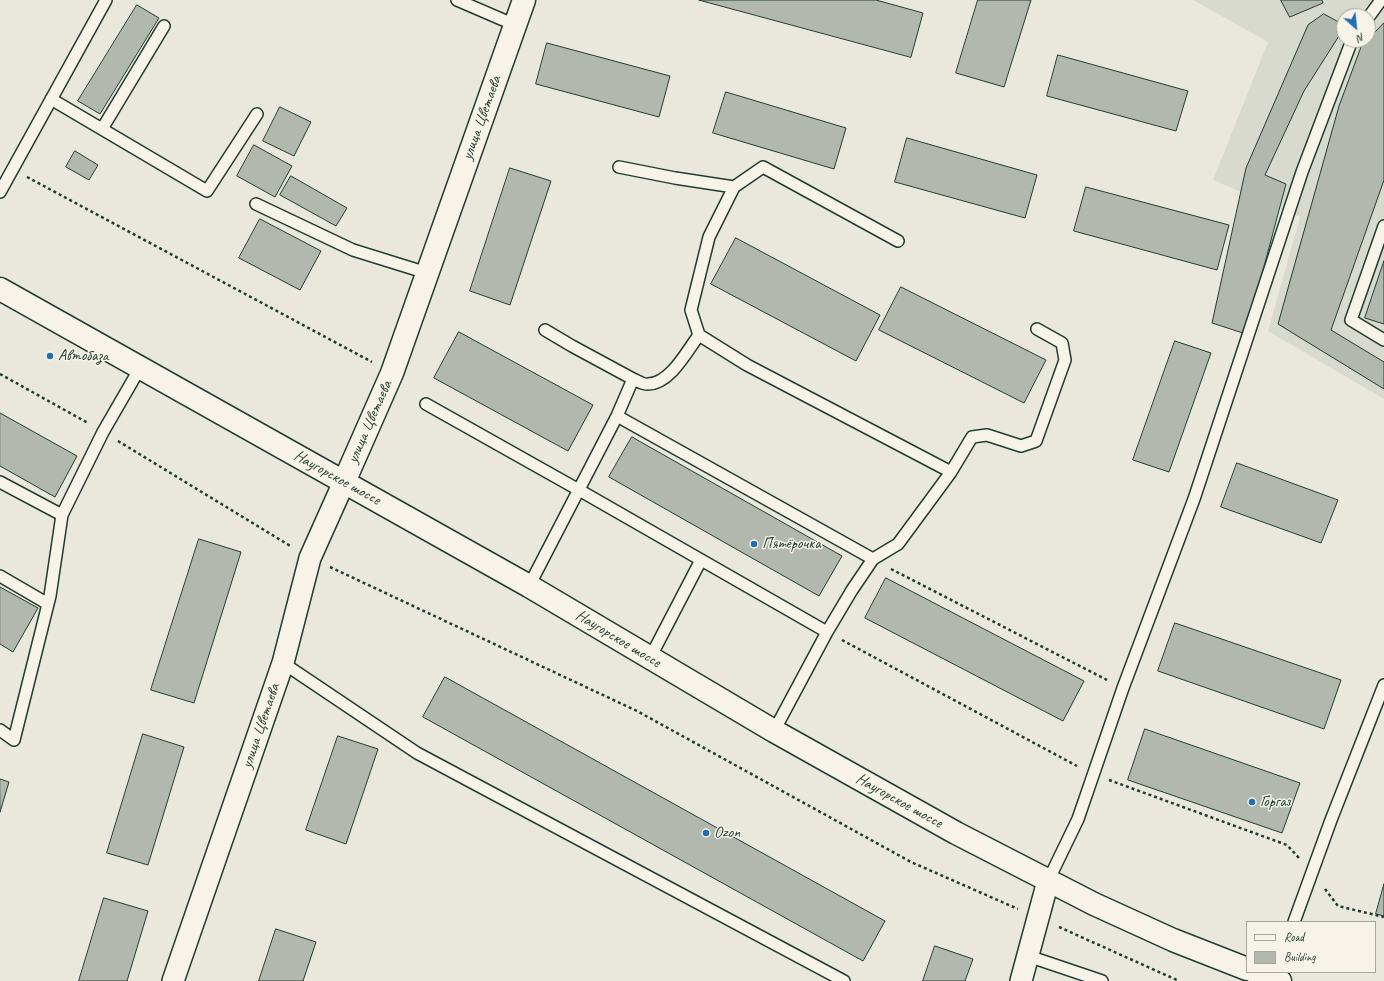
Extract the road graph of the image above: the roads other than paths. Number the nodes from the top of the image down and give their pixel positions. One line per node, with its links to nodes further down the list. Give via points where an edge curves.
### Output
1 (106, 0): 7 (lane)
2 (524, 0): 4 (main road, улица Цветаева)
3 (461, 1): 4 (lane)
4 (515, 25): 16 (main road, улица Цветаева)
5 (164, 26): 9 (lane)
6 (1349, 48): 42 (lane, via 1302,172 1194,500 1123,688 1078,819)
7 (51, 99): 9 (lane); 12 (lane)
8 (256, 114): 9 (lane, via 207,192)
9 (102, 129)
10 (619, 167): 11 (lane)
11 (734, 187): 15 (lane, via 763,167); 20 (lane, via 709,237 691,310)
12 (0, 192)
13 (256, 204): 16 (lane, via 353,250)
14 (1384, 226): 21 (lane, via 1351,320)
15 (898, 241)
16 (427, 273): 28 (main road, улица Цветаева, via 392,373)
17 (0, 289): 22 (main road, Наугорское шоссе)
18 (1037, 329): 26 (lane, via 1062,343 1065,360 1036,441 1021,446 987,435 972,437)
19 (545, 330): 23 (lane)
20 (699, 335): 23 (lane, via 671,373 658,382 647,385); 26 (lane, via 747,365)
21 (1384, 340)
22 (140, 368): 28 (main road, Наугорское шоссе); 30 (lane, via 103,432)
23 (633, 379): 25 (lane)
24 (426, 404): 29 (lane)
25 (617, 416): 29 (lane); 31 (lane)
26 (951, 472): 31 (lane, via 898,544)
27 (0, 482): 30 (lane)
28 (344, 482): 34 (main road, Наугорское шоссе); 38 (street, улица Цветаева, via 310,558)
29 (579, 490): 32 (lane); 34 (lane)
30 (62, 515): 35 (lane)
31 (873, 559): 36 (lane)
32 (701, 560): 36 (lane); 37 (lane)
33 (0, 576): 35 (lane)
34 (529, 586): 37 (main road, Наугорское шоссе)
35 (48, 604): 40 (lane, via 14,740)
36 (827, 632): 41 (lane)
37 (650, 658): 41 (main road, Наугорское шоссе)
38 (283, 663): 46 (street, улица Цветаева); 47 (lane, via 417,753)
39 (1384, 685): 43 (lane)
40 (0, 730)
41 (774, 731): 42 (main road, Наугорское шоссе, via 956,833)
42 (1048, 881): 44 (street); 45 (main road, Наугорское шоссе, via 1173,940)
43 (1294, 921)
44 (1028, 956): 48 (street); 49 (lane)
45 (1246, 969)
46 (173, 981)
47 (844, 981)
48 (1021, 981)
49 (1102, 981)

